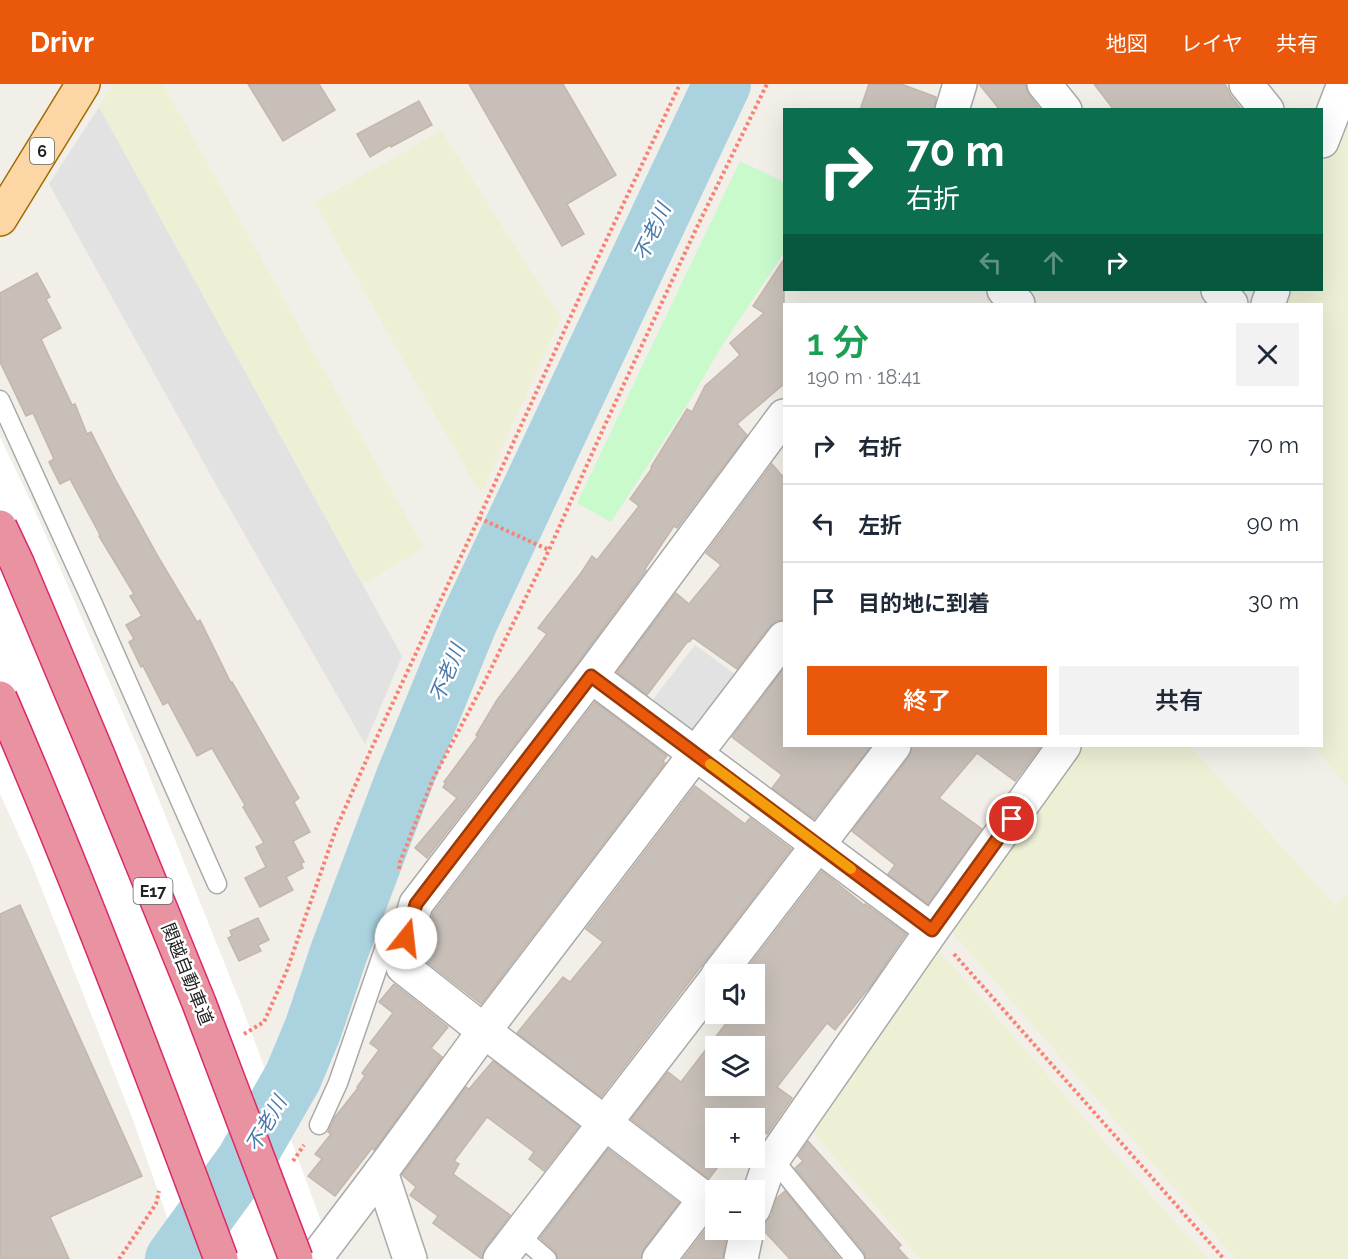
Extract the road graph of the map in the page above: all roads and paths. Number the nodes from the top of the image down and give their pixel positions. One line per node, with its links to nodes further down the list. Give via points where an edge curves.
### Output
1 (83, 84): 12 (main road, 6)
2 (680, 84): 19 (path)
3 (767, 84): 21 (path)
4 (960, 84): 8 (street)
5 (1044, 84): 9 (street)
6 (1246, 84): 10 (street)
7 (1344, 84): 11 (street)
8 (953, 108)
9 (1063, 108)
10 (1265, 108)
11 (1323, 138)
12 (0, 219)
13 (1005, 291): 15 (street)
14 (1219, 291): 16 (street)
15 (1017, 303)
16 (1230, 303)
17 (0, 400): 30 (lane)
18 (783, 417): 23 (street)
19 (479, 518): 21 (path); 36 (path, via 336,829 287,970 264,1022)
20 (0, 527): 48 (highway, 関越自動車道 / E17, bridge, via 200,1003)
21 (549, 550): 29 (path, via 433,779)
22 (783, 639): 27 (street)
23 (591, 676): 27 (street); 32 (street, via 416,904)
24 (0, 698): 47 (highway, bridge, via 46,803)
25 (893, 747): 28 (street)
26 (1064, 747): 31 (street)
27 (696, 754): 28 (street); 35 (street)
28 (818, 844): 31 (street); 33 (street)
29 (399, 873)
30 (216, 884)
31 (932, 930): 39 (street); 54 (path)
32 (406, 938): 35 (street, via 403,967); 38 (lane, via 389,935 338,1083)
33 (726, 964)
34 (705, 993): 37 (street)
35 (484, 1031): 37 (street); 40 (street)
36 (244, 1034)
37 (605, 1122): 43 (street); 45 (street)
38 (319, 1125)
39 (773, 1159): 41 (street); 53 (lane)
40 (381, 1172): 49 (street); 50 (street)
41 (764, 1180)
42 (160, 1182): 46 (path, via 156,1204)
43 (705, 1199)
44 (705, 1208): 52 (street)
45 (510, 1247): 51 (lane)
46 (118, 1259)
47 (221, 1259)
48 (296, 1259)
49 (315, 1259)
50 (410, 1259)
51 (547, 1259)
52 (659, 1259)
53 (855, 1259)
54 (1224, 1259)

